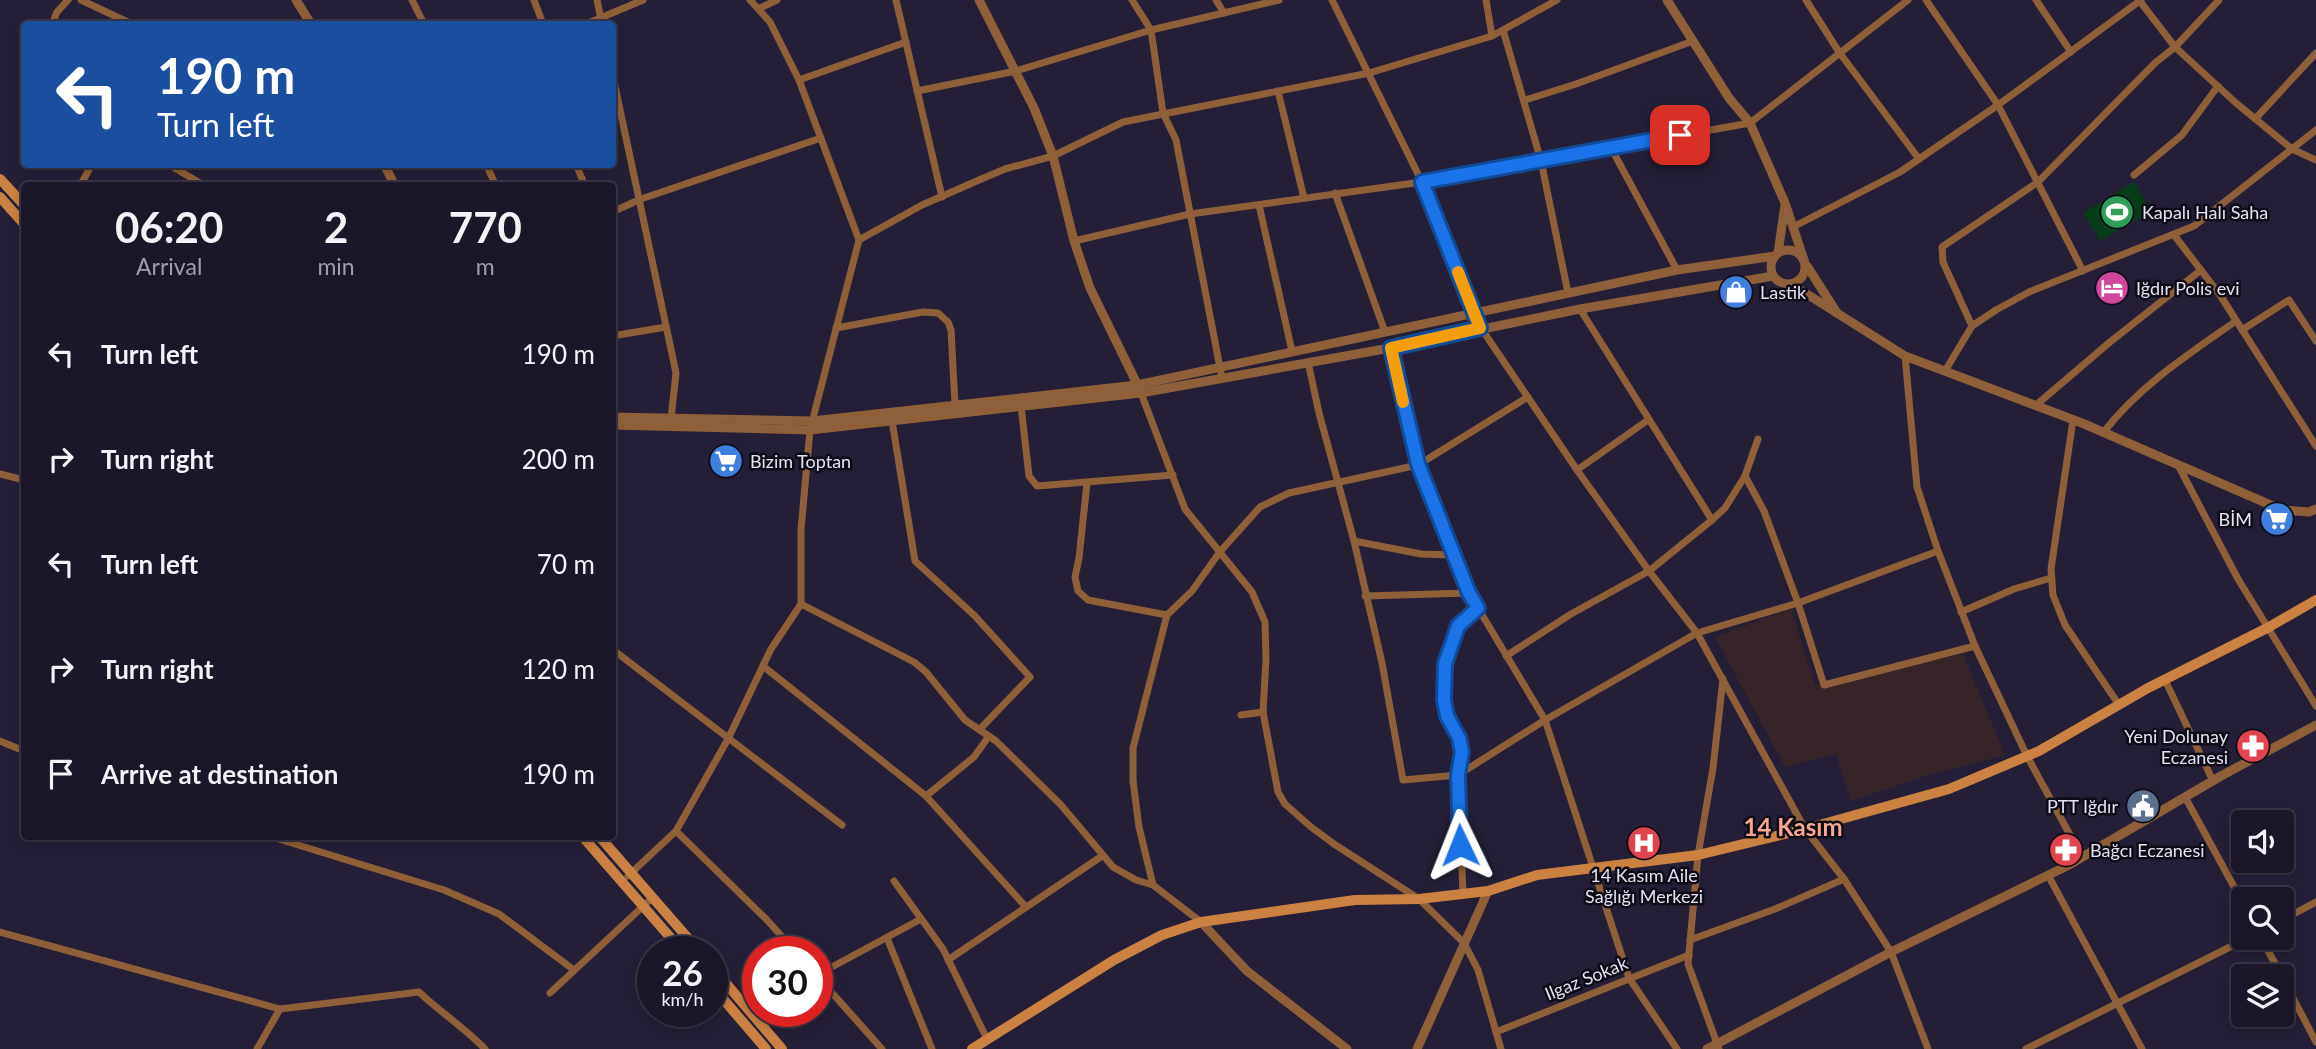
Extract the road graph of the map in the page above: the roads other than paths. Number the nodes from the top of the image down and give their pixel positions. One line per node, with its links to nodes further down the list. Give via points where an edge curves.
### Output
1 (68, 0): 27 (street)
2 (81, 0): 28 (street)
3 (296, 0): 29 (street)
4 (412, 0): 30 (street)
5 (534, 0): 31 (street)
6 (597, 0): 32 (street)
7 (643, 0): 32 (street)
8 (750, 0): 25 (street)
9 (777, 0): 25 (street)
10 (896, 0): 37 (street)
11 (978, 0): 42 (street)
12 (1132, 0): 33 (street)
13 (1216, 0): 26 (street)
14 (1279, 0): 26 (street)
15 (1332, 0): 43 (street)
16 (1486, 0): 35 (street)
17 (1557, 0): 34 (street)
18 (1667, 0): 36 (street)
19 (1805, 0): 39 (street)
20 (1908, 0): 39 (street)
21 (1926, 0): 50 (street)
22 (2036, 0): 40 (street)
23 (2140, 0): 38 (street); 40 (street)
24 (2219, 0): 38 (street)
25 (758, 9): 44 (street)
26 (1224, 13): 33 (street)
27 (53, 21)
28 (126, 21)
29 (309, 21)
30 (422, 21)
31 (542, 21)
32 (601, 21)
33 (1150, 30): 42 (street); 51 (street)
34 (1503, 30): 35 (street); 49 (street)
35 (1492, 37): 43 (street)
36 (1693, 41): 49 (street); 53 (street)
37 (906, 42): 44 (street); 47 (street)
38 (2175, 47): 45 (street); 67 (street)
39 (1839, 52): 53 (street); 59 (street)
40 (2071, 52): 50 (street)
41 (2316, 53): 52 (street)
42 (1016, 71): 47 (street); 58 (street)
43 (1369, 73): 48 (street); 66 (street)
44 (799, 79): 55 (street)
45 (2218, 86): 52 (street); 63 (street, via 2182,135)
46 (616, 90): 72 (street)
47 (917, 91): 70 (street)
48 (1279, 91): 51 (street); 71 (street)
49 (1525, 100): 61 (street)
50 (1998, 105): 59 (street); 67 (street)
51 (1163, 113): 58 (street, via 1123,122); 77 (street, via 1176,140)
52 (2255, 119): 57 (street)
53 (1750, 123): 56 (street); 74 (street)
54 (2316, 131): 57 (street)
55 (821, 138): 72 (street); 81 (street)
56 (1610, 146): 61 (street); 85 (street)
57 (2292, 149): 60 (street); 80 (street, via 2194,226)
58 (1053, 156): 70 (street, via 1005,169); 82 (street)
59 (1919, 159): 79 (street)
60 (2316, 160)
61 (1541, 161): 66 (street); 90 (street)
62 (175, 168): 65 (street)
63 (2134, 175)
64 (0, 179): 73 (main road)
65 (198, 182)
66 (1422, 182): 68 (street); 92 (street)
67 (2038, 182): 87 (street); 95 (street, via 1942,247 1943,262)
68 (1335, 193): 71 (street); 100 (street)
69 (0, 197): 78 (main road)
70 (942, 197): 81 (street)
71 (1304, 198): 75 (street)
72 (641, 200): 76 (street); 96 (street)
73 (21, 202)
74 (1785, 203): 79 (street); 83 (street)
75 (1259, 205): 77 (street); 104 (street)
76 (616, 210)
77 (1190, 214): 82 (street); 107 (street)
78 (21, 220)
79 (1793, 227): 84 (street)
80 (2174, 235): 86 (street); 87 (street)
81 (859, 240): 97 (street)
82 (1074, 241): 110 (street, via 1104,320)
83 (1777, 255): 84 (street, via 1793,250); 85 (street); 88 (street, via 1771,265)
84 (1805, 263): 89 (street, via 1800,280); 93 (street)
85 (1677, 270): 90 (street)
86 (2201, 270): 94 (street); 113 (street)
87 (2082, 271): 95 (street, via 2029,292)
88 (1773, 276): 89 (street); 91 (street)
89 (1791, 284): 93 (street)
90 (1568, 293): 92 (street)
91 (1580, 309): 98 (street); 117 (street)
92 (1475, 314): 98 (street); 100 (street)
93 (1840, 317): 105 (street)
94 (2236, 321): 99 (street); 122 (street, via 2166,370)
95 (1972, 326): 108 (street)
96 (666, 327): 101 (street); 116 (street, via 676,373)
97 (836, 328): 112 (street, via 939,313 951,330); 121 (street)
98 (1480, 328): 103 (street); 111 (street)
99 (2242, 330): 102 (street, via 2289,300); 124 (street)
100 (1385, 332): 104 (street)
101 (616, 335)
102 (2316, 341)
103 (1391, 348): 106 (street); 125 (street)
104 (1292, 351): 107 (street)
105 (1905, 356): 108 (street); 137 (street, via 1917,487)
106 (1308, 362): 109 (street); 132 (street)
107 (1220, 367): 109 (street); 110 (street)
108 (1945, 371): 113 (street)
109 (1222, 378): 110 (street)
110 (1140, 389): 112 (street); 114 (street); 129 (street)
111 (1528, 397): 125 (street); 127 (street)
112 (955, 404): 121 (street)
113 (2035, 406): 118 (street)
114 (1021, 407): 119 (street); 133 (street, via 1032,482 1037,486)
115 (616, 417): 116 (street)
116 (671, 419): 121 (street)
117 (1648, 420): 127 (street); 135 (street)
118 (2073, 420): 122 (street); 141 (street)
119 (892, 421): 121 (street); 164 (street, via 915,561 975,616 1031,677)
120 (616, 425): 121 (street)
121 (811, 426): 146 (street, via 801,530)
122 (2103, 433): 126 (street)
123 (1758, 439): 130 (street)
124 (2316, 446)
125 (1418, 464): 132 (street); 139 (street)
126 (2177, 464): 134 (street, via 2282,510); 150 (street)
127 (1577, 470): 140 (street)
128 (0, 474): 131 (street)
129 (1173, 475): 133 (street); 138 (street, via 1185,509)
130 (1745, 476): 135 (street); 145 (street, via 1764,511)
131 (21, 479)
132 (1339, 482): 136 (street); 138 (street, via 1266,503)
133 (1087, 483): 149 (street, via 1075,577 1078,591 1088,600)
134 (2316, 509)
135 (1712, 520): 140 (street)
136 (1354, 541): 139 (street, via 1420,554); 143 (street)
137 (1938, 551): 145 (street); 148 (street)
138 (1219, 553): 149 (street, via 1192,591); 160 (street, via 1252,593 1265,622)
139 (1453, 555): 142 (street)
140 (1649, 571): 151 (street); 154 (street)
141 (2051, 578): 148 (street); 158 (street, via 2066,625)
142 (1469, 593): 143 (street); 147 (street)
143 (1365, 596): 170 (street, via 1404,780)
144 (2316, 600): 150 (main road)
145 (1798, 603): 151 (street); 152 (street, via 1824,685)
146 (801, 604): 155 (street); 164 (street, via 914,662 965,720)
147 (1478, 608): 154 (street); 170 (street, via 1458,626 1445,664 1447,716 1462,752)
148 (1961, 612): 152 (street)
149 (1167, 615): 189 (street, via 1133,748 1139,827)
150 (2269, 627): 157 (main road); 159 (street)
151 (1698, 634): 156 (street); 162 (street)
152 (1975, 646): 169 (street)
153 (616, 652): 166 (street)
154 (1506, 656): 162 (street)
155 (764, 666): 166 (street); 172 (street)
156 (1723, 678): 175 (street); 180 (street)
157 (2165, 680): 158 (main road); 171 (street)
158 (2119, 705): 169 (main road)
159 (2316, 706)
160 (1263, 712): 161 (street); 194 (street, via 1278,792 1285,804 1334,844)
161 (1241, 715)
162 (1545, 720): 170 (street); 183 (street)
163 (2316, 725): 171 (street)
164 (980, 729): 165 (street)
165 (989, 736): 172 (street, via 974,757); 181 (street, via 1061,805)
166 (728, 739): 174 (street); 176 (street)
167 (0, 741): 168 (street)
168 (21, 750)
169 (2027, 756): 175 (main road, via 1949,789); 182 (street)
170 (1458, 775): 192 (street)
171 (2213, 781): 173 (street)
172 (926, 796): 197 (street)
173 (2185, 797): 182 (street); 190 (street)
174 (842, 825)
175 (1805, 829): 180 (main road); 186 (street)
176 (676, 831): 184 (street); 204 (street)
177 (282, 840): 213 (street, via 444,890 499,914)
178 (586, 840): 188 (main road)
179 (603, 840): 184 (main road)
180 (1698, 855): 183 (main road); 206 (street)
181 (1102, 856): 189 (street, via 1113,867); 197 (street)
182 (2082, 857): 185 (street)
183 (1592, 867): 191 (main road, via 1537,875); 214 (street)
184 (631, 872): 188 (street); 193 (main road)
185 (2048, 875): 209 (street); 220 (street)
186 (1844, 879): 206 (street); 209 (street)
187 (894, 881): 199 (street)
188 (624, 882): 196 (main road)
189 (1153, 885): 200 (street)
190 (2234, 887)
191 (1488, 891): 192 (main road); 207 (street)
192 (1463, 894): 194 (main road)
193 (653, 897): 196 (street); 203 (main road)
194 (1419, 899): 200 (main road, via 1355,900); 207 (street)
195 (2316, 902): 198 (street)
196 (645, 906): 202 (main road); 213 (street)
197 (1026, 907): 211 (street)
198 (2294, 914)
199 (921, 919): 205 (street); 211 (street)
200 (1201, 922): 225 (main road, via 1162,935 1114,960); 236 (street, via 1247,971)
201 (0, 932): 222 (street)
202 (670, 936)
203 (686, 936)
204 (781, 936)
205 (887, 938): 212 (street); 234 (street)
206 (1690, 940): 210 (street)
207 (1464, 943): 224 (street, via 1478,971); 237 (street)
208 (2231, 947): 220 (street)
209 (1891, 952): 227 (street); 228 (street)
210 (1689, 955): 214 (street, Ilgaz Sokak); 227 (street, via 1688,964)
211 (948, 960): 225 (street)
212 (833, 967)
213 (574, 970): 216 (street)
214 (1629, 978): 224 (street, Ilgaz Sokak); 239 (street)
215 (728, 986): 219 (main road)
216 (550, 993)
217 (833, 993): 233 (street)
218 (2294, 1000): 226 (street)
219 (742, 1002)
220 (2118, 1004): 242 (street); 243 (street)
221 (728, 1005): 231 (main road)
222 (280, 1009): 229 (street); 230 (street, via 419,992)
223 (763, 1027): 232 (main road)
224 (1496, 1032): 238 (street)
225 (987, 1039): 235 (main road)
226 (2316, 1042)
227 (1718, 1046): 240 (street)
228 (1928, 1047): 241 (street)
229 (257, 1049)
230 (485, 1049)
231 (766, 1049)
232 (782, 1049)
233 (882, 1049)
234 (932, 1049)
235 (972, 1049)
236 (1347, 1049)
237 (1417, 1049)
238 (1502, 1049)
239 (1677, 1049)
240 (1707, 1049)
241 (1918, 1049)
242 (2026, 1049)
243 (2142, 1049)

